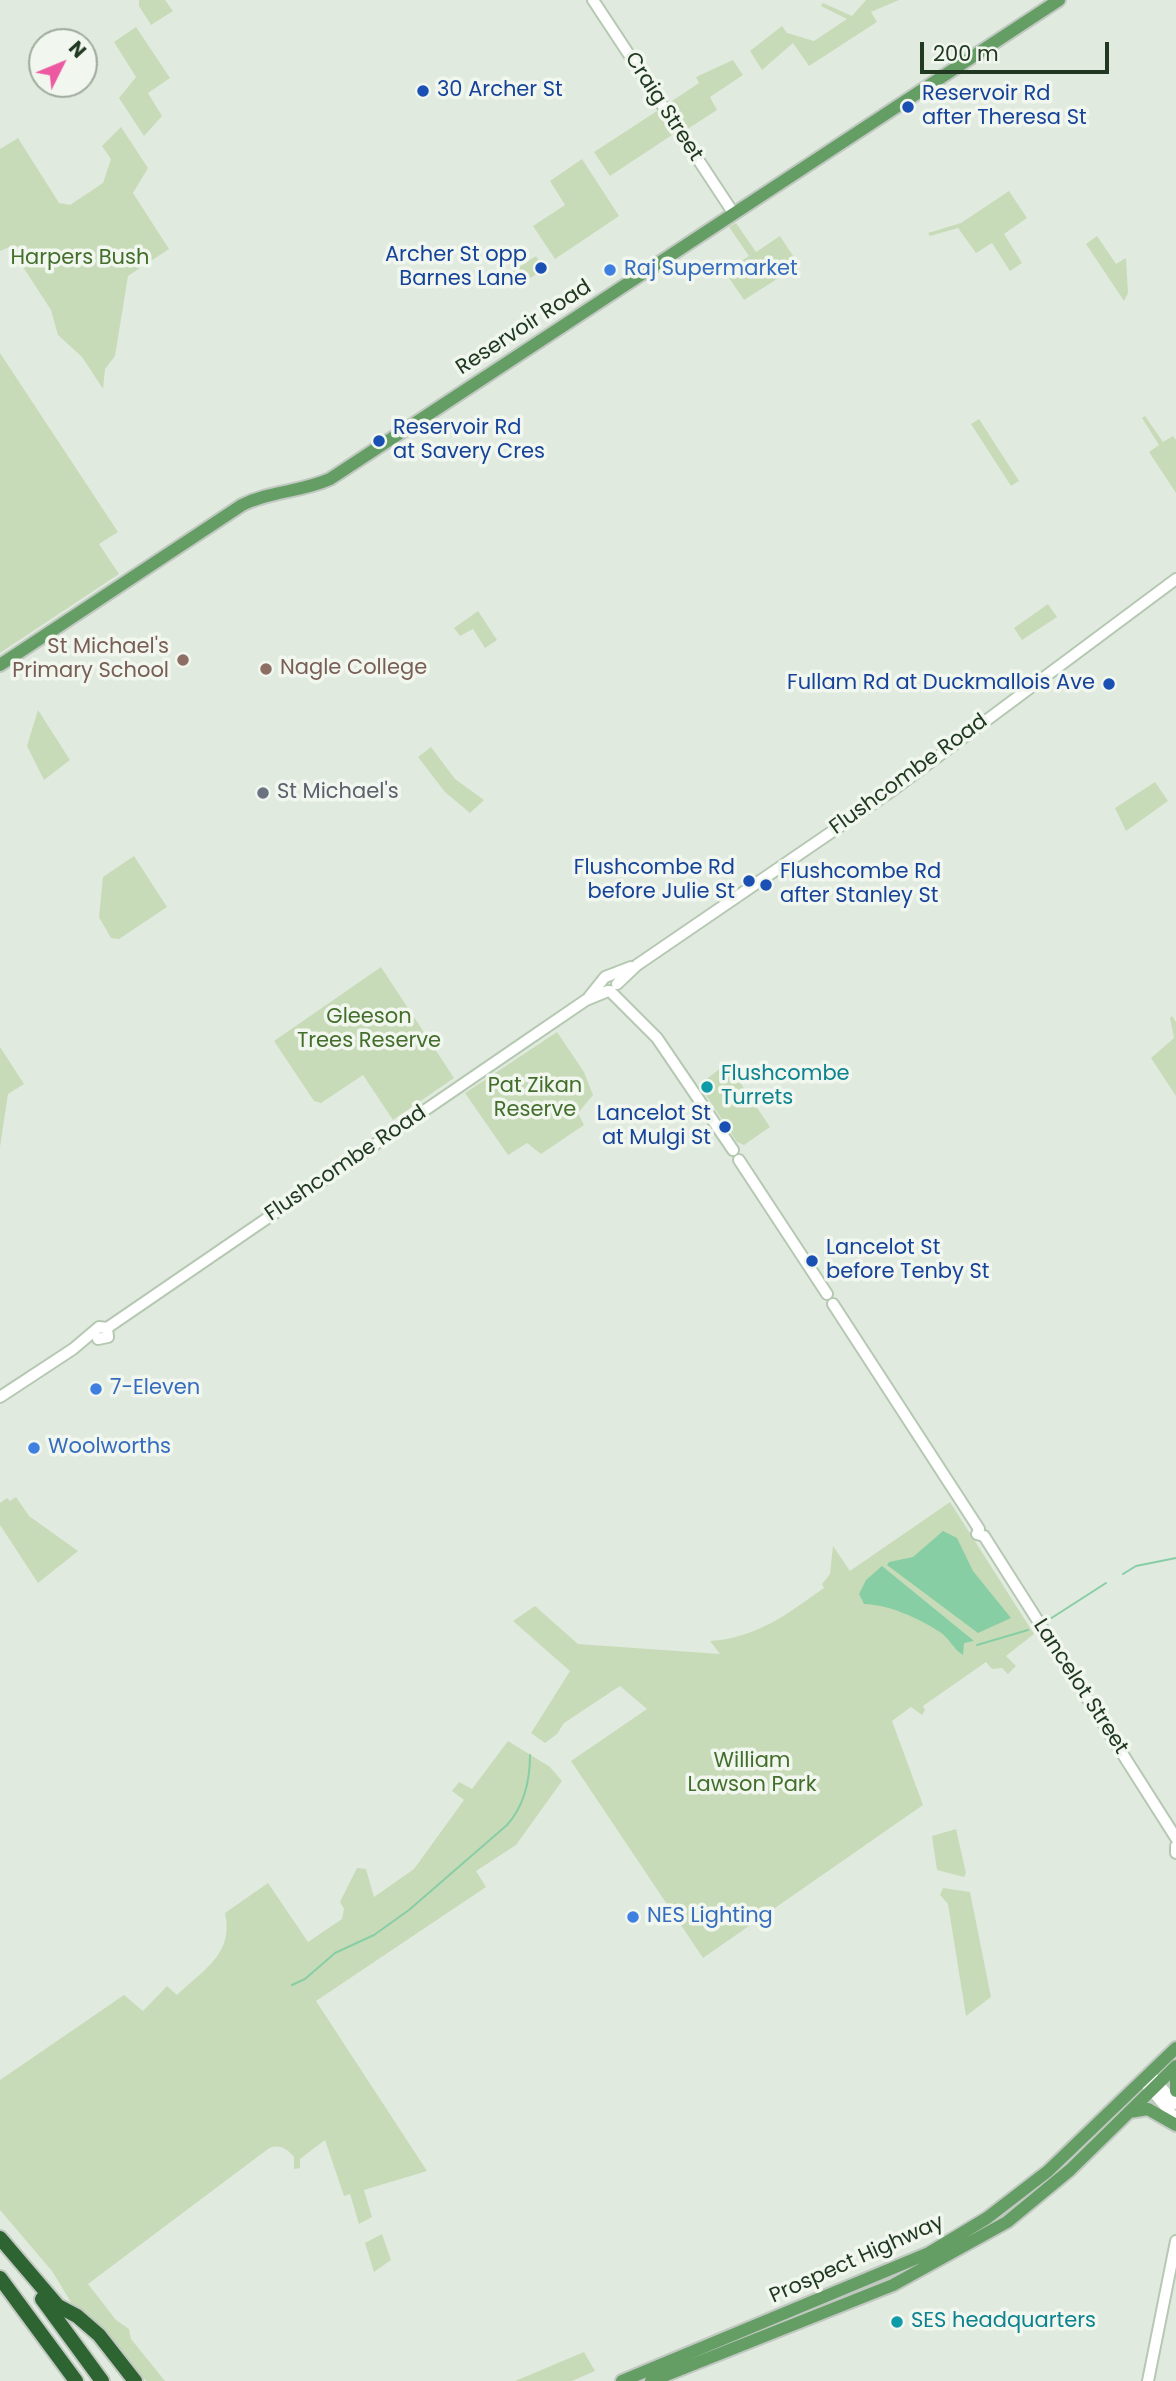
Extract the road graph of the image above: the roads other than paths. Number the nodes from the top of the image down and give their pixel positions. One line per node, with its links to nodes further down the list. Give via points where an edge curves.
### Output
1 (593, 0): 3 (street, Craig Street)
2 (1059, 0): 3 (main road, Reservoir Road)
3 (734, 214): 5 (main road, Reservoir Road, via 330,479 242,505)
4 (1176, 579): 6 (street, Flushcombe Road, via 893,790)
5 (0, 665)
6 (611, 984): 7 (street, Flushcombe Road, via 107,1328 99,1327); 10 (street, Lancelot Street, via 664,1047 736,1155)
7 (97, 1336): 8 (street); 9 (street)
8 (0, 1397)
9 (0, 1404)
10 (1176, 1838)
11 (1176, 1846): 12 (street)
12 (1176, 1853)
13 (1176, 2048): 16 (main road, Prospect Highway)
14 (1176, 2066): 16 (main road)
15 (1176, 2075): 17 (main road)
16 (1151, 2082): 18 (street); 19 (main road, Prospect Highway); 20 (street); 34 (main road, Prospect Highway, via 987,2218 929,2253)
17 (1176, 2091)
18 (1176, 2104)
19 (1128, 2112): 21 (main road, via 1148,2109); 35 (main road, Prospect Highway, via 1007,2222 932,2265 860,2299)
20 (1176, 2119)
21 (1176, 2125)
22 (0, 2240): 25 (highway, via 58,2306); 26 (highway)
23 (1176, 2241): 36 (street)
24 (0, 2278): 27 (highway)
25 (85, 2322): 26 (highway, via 70,2322); 33 (highway)
26 (65, 2331): 27 (highway); 28 (highway, via 91,2334); 29 (highway)
27 (47, 2343): 30 (highway)
28 (103, 2351): 29 (highway, via 89,2346); 32 (highway)
29 (80, 2352): 31 (highway)
30 (76, 2381)
31 (102, 2381)
32 (126, 2381)
33 (135, 2381)
34 (622, 2381)
35 (651, 2381)
36 (1148, 2381)

